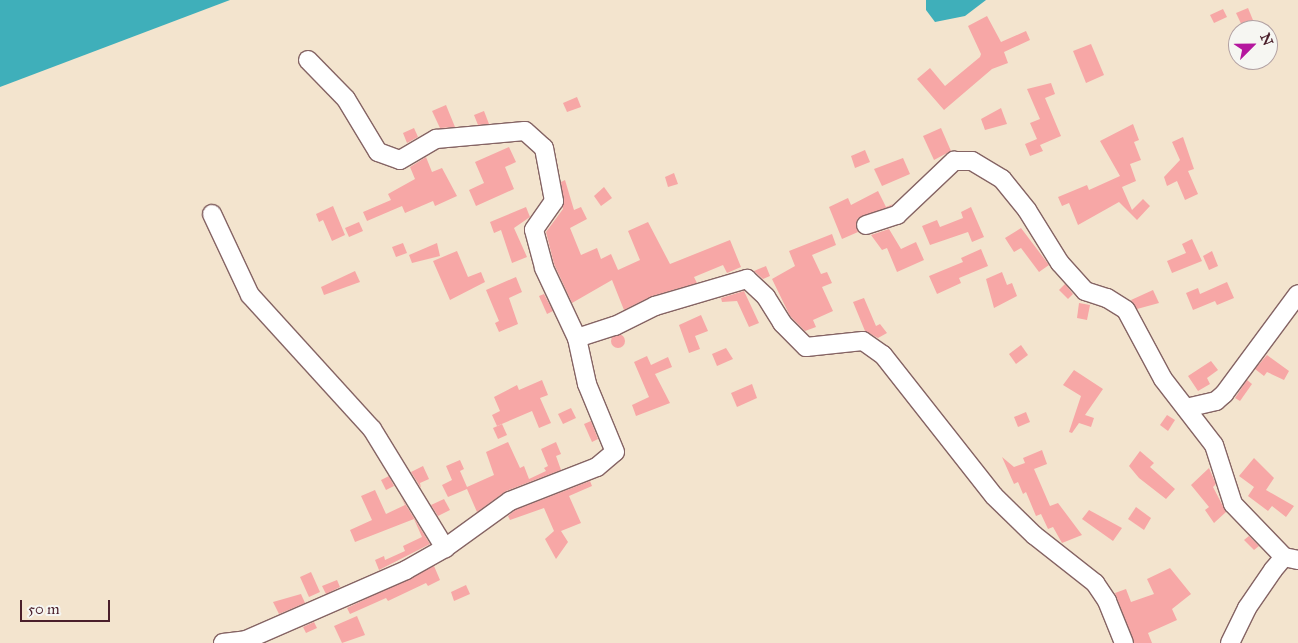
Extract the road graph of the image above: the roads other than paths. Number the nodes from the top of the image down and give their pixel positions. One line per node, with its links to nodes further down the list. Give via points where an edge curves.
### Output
1 (308, 60): 5 (street, via 346,99 378,152 400,160 436,139 525,131 544,148 554,202 534,230 544,268)
2 (212, 214): 7 (street, via 250,295 372,429)
3 (866, 225): 6 (street, via 897,215 947,165 972,161 1002,179 1027,210 1060,263 1085,290 1126,310 1163,379)
4 (1298, 294): 6 (street, via 1224,394 1216,401)
5 (577, 338): 7 (street, via 587,384 615,452 597,467 510,501); 10 (street, via 615,326 655,306 747,279 766,297 782,323 806,346 863,341 883,355 994,496 1034,535 1095,583 1107,601)
6 (1186, 408): 8 (street, via 1214,445 1233,504)
7 (445, 548): 9 (street, via 406,570 246,640)
8 (1291, 559): 11 (street, via 1247,608)
9 (223, 643)
10 (1124, 643)
11 (1230, 643)

